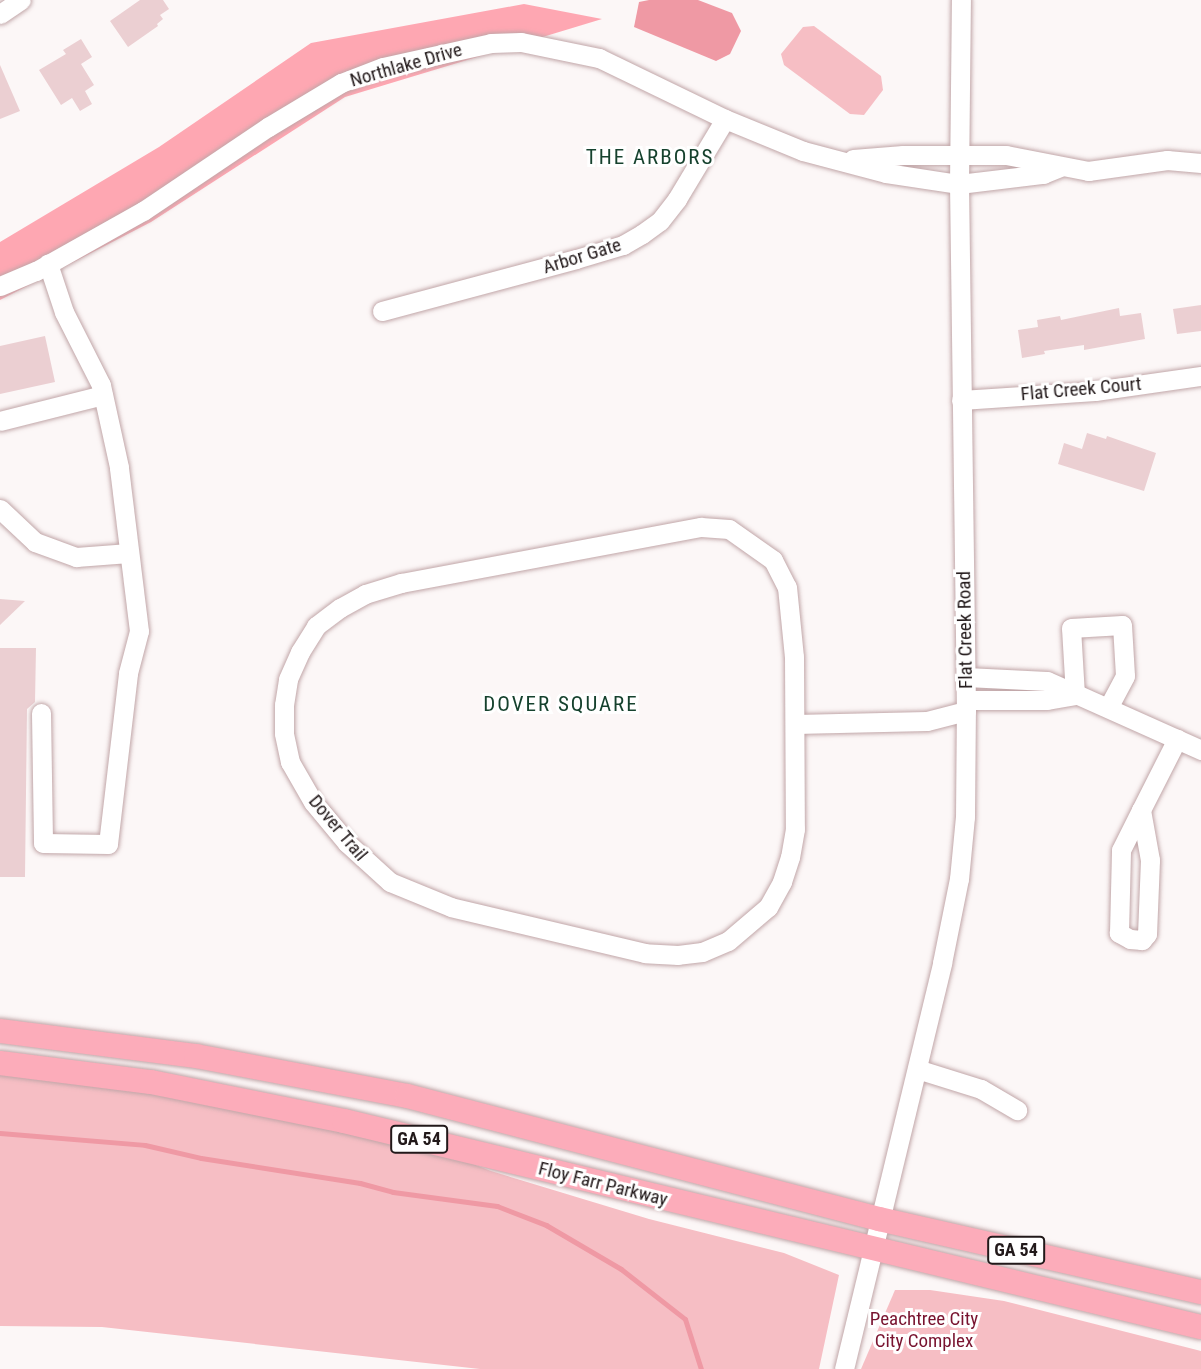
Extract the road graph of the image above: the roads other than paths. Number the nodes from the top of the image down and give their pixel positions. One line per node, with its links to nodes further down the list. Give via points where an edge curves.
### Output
1 (21, 0): 3 (street)
2 (961, 0): 5 (street, Flat Creek Road)
3 (0, 14)
4 (725, 118): 6 (street, Northlake Drive, via 803,150); 10 (street, Northlake Drive, via 599,58 521,42 464,47 383,67 341,83 143,211); 12 (street, Arbor Gate, via 677,200 660,221 623,245)
5 (961, 156): 6 (street, Northlake Drive); 8 (street, Northlake Drive, via 1006,155); 9 (street, Flat Creek Road)
6 (845, 160): 9 (street, Northlake Drive, via 886,173)
7 (1201, 163): 8 (street, Northlake Drive, via 1167,160 1087,171)
8 (1060, 167): 9 (street, Northlake Drive, via 1043,174)
9 (959, 184): 15 (street, Flat Creek Road)
10 (48, 264): 11 (street, Northlake Drive); 14 (street, via 64,312)
11 (0, 286)
12 (382, 311)
13 (1201, 376): 15 (street, Flat Creek Court, via 1095,391)
14 (103, 395): 16 (street); 18 (street, via 119,467)
15 (961, 400): 19 (street, Flat Creek Road)
16 (0, 421)
17 (0, 509): 18 (street, via 35,542 76,557)
18 (129, 553): 23 (street, via 139,631 128,673 108,844 43,843)
19 (966, 677): 20 (street, via 1047,681); 21 (street, Flat Creek Road)
20 (1075, 695): 21 (street); 22 (street); 22 (street, via 1071,628 1122,625 1125,676)
21 (966, 705): 24 (street, via 927,722); 30 (street, Flat Creek Road, via 965,817 959,879)
22 (1108, 708): 25 (street)
23 (40, 713)
24 (795, 724): 24 (street, Dover Trail, via 795,829 782,882 768,907 728,941 702,952 678,955 608,946 479,915 419,897 390,882 347,843 313,803 290,762 284,705 288,679 316,626 365,594 401,583 701,527 729,529 753,543 773,560 787,587)
25 (1177, 739): 26 (street); 27 (street)
26 (1201, 750)
27 (1141, 810): 27 (street, via 1121,850 1119,933 1130,940 1142,940 1147,934 1150,860)
28 (0, 1031): 32 (main road, Floy Farr Parkway / GA 54, via 197,1056 407,1096)
29 (0, 1063): 33 (main road, Floy Farr Parkway / GA 54, via 151,1082 344,1121)
30 (917, 1069): 31 (street, via 981,1089); 32 (street, Flat Creek Road)
31 (1017, 1110)
32 (879, 1219): 33 (street, Flat Creek Road); 34 (main road, Floy Farr Parkway / GA 54)
33 (872, 1249): 35 (main road, Floy Farr Parkway / GA 54); 36 (street, Flat Creek Road)
34 (1201, 1292)
35 (1201, 1327)
36 (844, 1369)

